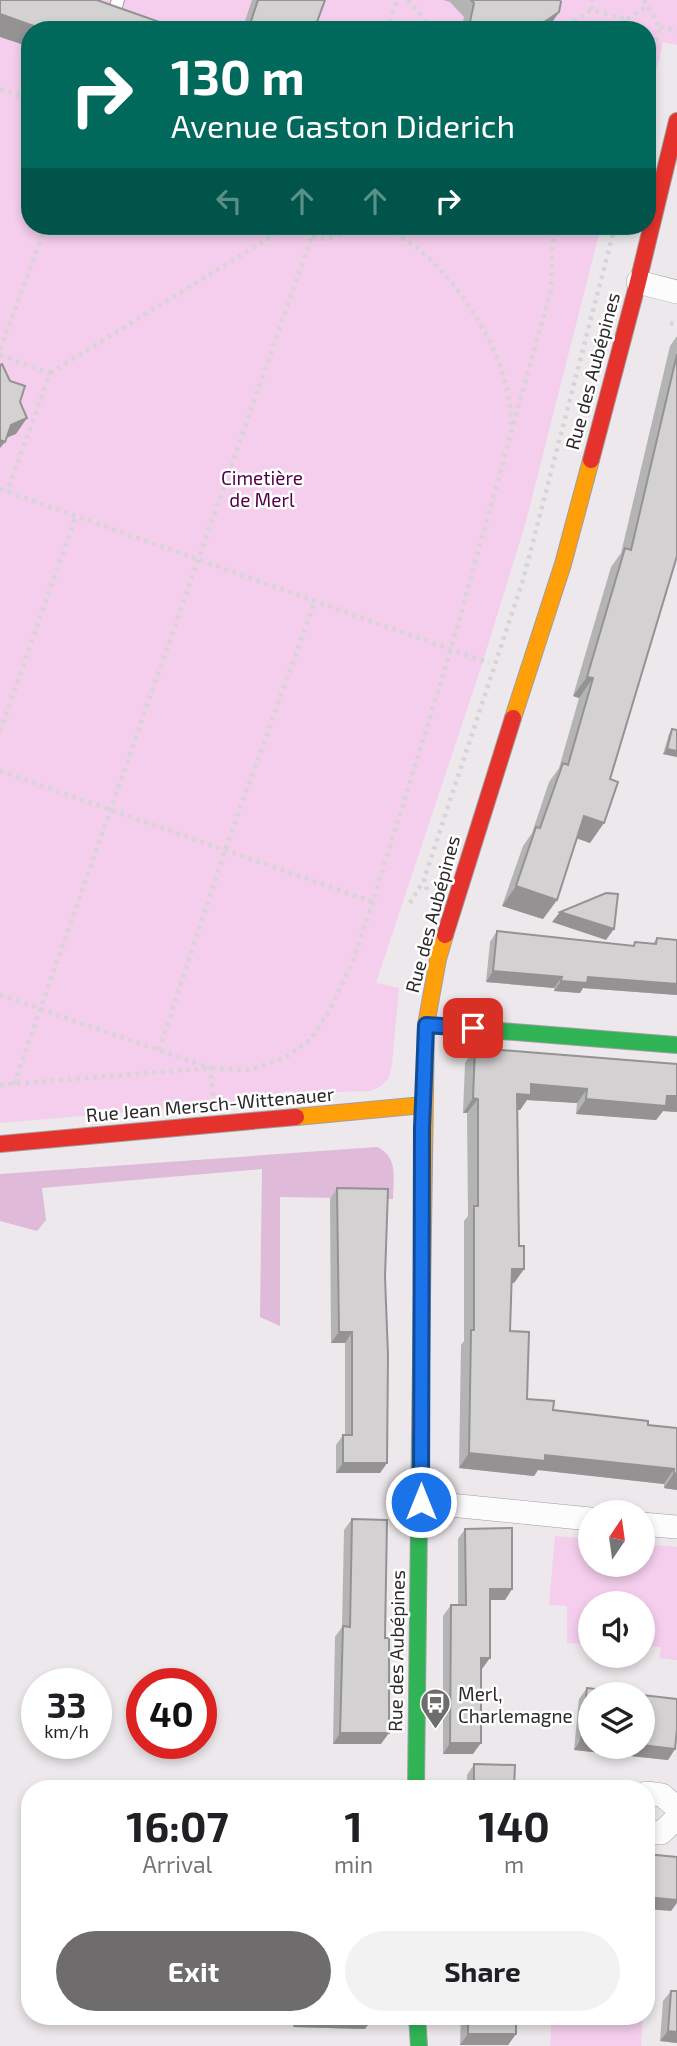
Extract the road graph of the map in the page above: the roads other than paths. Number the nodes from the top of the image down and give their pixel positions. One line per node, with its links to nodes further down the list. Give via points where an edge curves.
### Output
1 (76, 0): 2 (lane, via 114,13)
2 (118, 0)
3 (677, 121): 4 (street, Rue des Aubépines)
4 (656, 208)
5 (649, 235): 6 (street, Rue des Aubépines)
6 (638, 282): 7 (street); 8 (street, Rue des Aubépines, via 563,564 452,912)
7 (677, 292)
8 (426, 1025): 9 (street); 10 (street, Rue des Aubépines)
9 (677, 1045)
10 (423, 1105): 11 (street, Rue Jean Mersch-Wittenauer); 12 (street, Rue des Aubépines)
11 (0, 1144)
12 (421, 1502): 13 (street); 16 (street, Rue des Aubépines)
13 (578, 1518)
14 (655, 1525): 15 (street)
15 (677, 1527)
16 (416, 1780)
17 (655, 1794): 18 (street)
18 (677, 1808)
19 (677, 1818): 20 (street, via 661,1833)
20 (655, 1833)
21 (418, 2025): 22 (street)
22 (419, 2046)

